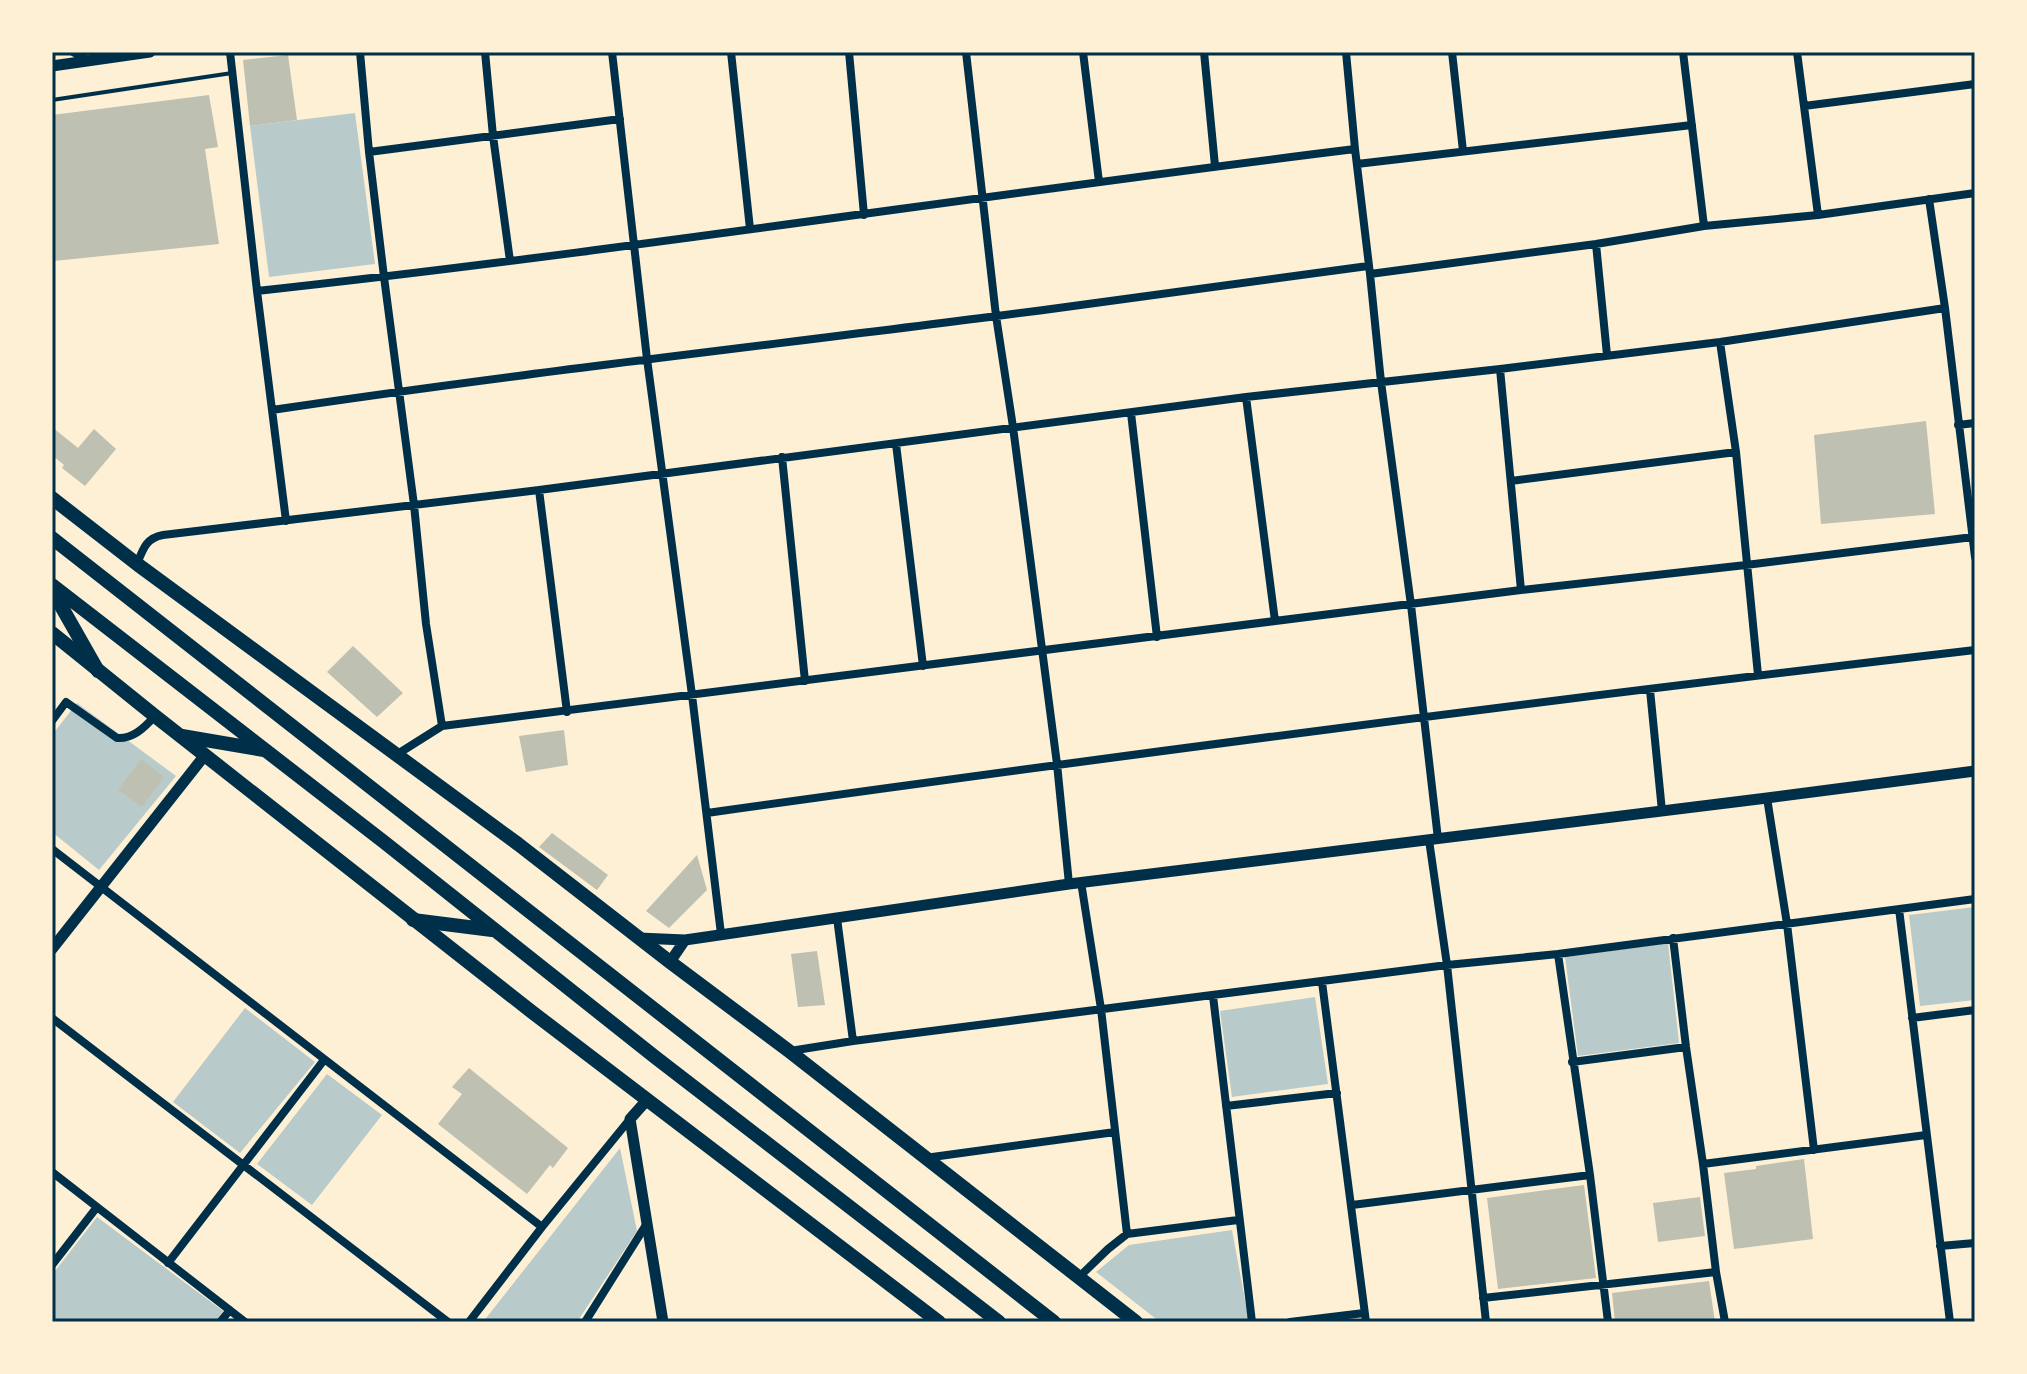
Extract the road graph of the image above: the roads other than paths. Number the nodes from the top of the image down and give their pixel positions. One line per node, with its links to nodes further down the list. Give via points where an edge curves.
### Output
1 (73, 52): 16 (street)
2 (150, 52): 16 (street)
3 (230, 52): 18 (street)
4 (360, 52): 27 (street)
5 (485, 52): 24 (street)
6 (612, 52): 22 (street)
7 (731, 52): 37 (street)
8 (849, 52): 34 (street)
9 (966, 52): 32 (street)
10 (1083, 52): 30 (street)
11 (1204, 52): 29 (street)
12 (1346, 52): 25 (street)
13 (1452, 52): 26 (street)
14 (1683, 52): 23 (street)
15 (1797, 52): 21 (street)
16 (89, 61): 17 (street)
17 (52, 66)
18 (232, 73): 20 (lane); 43 (street)
19 (1975, 84): 21 (street)
20 (52, 100)
21 (1804, 106): 35 (street)
22 (620, 119): 24 (street); 39 (street)
23 (1692, 125): 26 (street); 36 (street)
24 (493, 136): 27 (street); 40 (street)
25 (1355, 149): 28 (street); 29 (street)
26 (1463, 151): 28 (street)
27 (369, 152): 42 (street)
28 (1357, 164): 41 (street)
29 (1215, 166): 30 (street)
30 (1099, 182): 32 (street)
31 (1975, 193): 33 (street)
32 (983, 199): 34 (street); 45 (street)
33 (1929, 199): 35 (street); 44 (street)
34 (864, 215): 37 (street)
35 (1818, 215): 36 (street)
36 (1704, 226): 38 (street)
37 (750, 229): 39 (street)
38 (1596, 244): 41 (street); 47 (street)
39 (633, 246): 40 (street); 48 (street)
40 (510, 261): 42 (street)
41 (1369, 270): 45 (street); 50 (street)
42 (384, 277): 43 (street); 51 (street)
43 (257, 291): 53 (street)
44 (1945, 308): 46 (street); 56 (street)
45 (996, 316): 48 (street); 57 (street)
46 (1720, 342): 47 (street); 59 (street)
47 (1607, 355): 49 (street)
48 (647, 359): 51 (street); 61 (street)
49 (1500, 369): 50 (street); 62 (street)
50 (1381, 382): 52 (street); 74 (street)
51 (399, 391): 53 (street); 65 (street)
52 (1246, 397): 54 (street); 75 (street)
53 (272, 410): 66 (street)
54 (1131, 413): 57 (street); 77 (street)
55 (1975, 423): 56 (street)
56 (1958, 425): 67 (street)
57 (1013, 427): 58 (street); 78 (street)
58 (896, 444): 60 (street); 80 (street)
59 (1736, 452): 62 (street); 71 (street)
60 (782, 457): 61 (street); 83 (street)
61 (662, 473): 63 (street); 85 (street)
62 (1511, 481): 73 (street)
63 (539, 490): 65 (street); 86 (street)
64 (52, 498): 70 (main road)
65 (414, 505): 66 (street); 90 (street)
66 (286, 521): 70 (street, via 153,537)
67 (1973, 537): 69 (street); 71 (street)
68 (52, 538): 166 (main road)
69 (1975, 557)
70 (137, 564): 94 (main road)
71 (1746, 565): 73 (street); 82 (street)
72 (52, 587): 81 (main road); 92 (main road)
73 (1521, 590): 74 (street)
74 (1411, 605): 75 (street); 88 (street)
75 (1275, 621): 77 (street)
76 (52, 633): 81 (main road)
77 (1157, 637): 78 (street)
78 (1042, 650): 80 (street); 95 (street)
79 (1975, 650): 82 (street)
80 (923, 666): 83 (street)
81 (98, 671): 87 (main road)
82 (1758, 675): 84 (street)
83 (805, 681): 85 (street)
84 (1650, 690): 88 (street); 98 (street)
85 (692, 695): 86 (street); 99 (street)
86 (567, 712): 90 (street)
87 (155, 716): 89 (street, via 125,738 117,738 66,702); 91 (main road)
88 (1424, 717): 95 (street); 100 (street)
89 (52, 721)
90 (442, 726): 94 (street)
91 (182, 736): 92 (main road); 93 (main road)
92 (265, 751): 109 (main road)
93 (205, 755): 103 (street); 107 (main road)
94 (396, 755): 111 (main road)
95 (1057, 764): 99 (street); 102 (street)
96 (1975, 771): 97 (street)
97 (1767, 798): 98 (street); 108 (street)
98 (1662, 811): 100 (street)
99 (707, 813): 110 (street)
100 (1434, 839): 102 (street); 117 (street)
101 (52, 849): 103 (street)
102 (1075, 883): 106 (street); 120 (street)
103 (102, 887): 114 (street); 127 (street)
104 (1975, 899): 105 (street)
105 (1899, 909): 108 (street); 123 (street)
106 (837, 918): 110 (street); 124 (street)
107 (413, 920): 109 (main road); 130 (main road)
108 (1787, 924): 112 (street); 135 (street)
109 (495, 930): 165 (main road)
110 (721, 934): 113 (street)
111 (638, 938): 113 (street); 116 (main road)
112 (1673, 938): 115 (street); 125 (street)
113 (685, 940): 116 (street)
114 (52, 949)
115 (1558, 954): 117 (street); 128 (street)
116 (670, 962): 126 (main road)
117 (1447, 965): 118 (street); 141 (street)
118 (1322, 982): 119 (street); 129 (street)
119 (1213, 996): 120 (street); 131 (street)
120 (1101, 1009): 124 (street); 133 (street)
121 (1975, 1010): 123 (street)
122 (52, 1018): 137 (street)
123 (1912, 1018): 134 (street)
124 (853, 1041): 126 (street)
125 (1686, 1047): 128 (street); 138 (street)
126 (789, 1051): 136 (main road)
127 (324, 1060): 137 (street); 146 (street)
128 (1572, 1062): 140 (street)
129 (1337, 1093): 131 (street); 142 (street)
130 (647, 1100): 132 (street); 164 (main road)
131 (1226, 1106): 144 (street)
132 (630, 1119): 145 (street); 146 (street)
133 (1115, 1132): 136 (street); 147 (street)
134 (1926, 1135): 135 (street); 149 (street)
135 (1814, 1150): 138 (street)
136 (925, 1158): 153 (main road)
137 (242, 1164): 150 (street); 160 (street)
138 (1703, 1164): 152 (street)
139 (52, 1172): 143 (street)
140 (1590, 1175): 141 (street); 154 (street)
141 (1472, 1189): 142 (street); 155 (street)
142 (1352, 1205): 157 (street)
143 (97, 1207): 150 (street); 151 (street)
144 (1238, 1220): 147 (street); 168 (street)
145 (646, 1225): 162 (street); 163 (street)
146 (542, 1227): 161 (street)
147 (1127, 1234): 153 (street)
148 (1975, 1243): 149 (street)
149 (1940, 1246): 173 (street)
150 (168, 1263): 156 (street)
151 (52, 1265)
152 (1716, 1272): 154 (street); 172 (street)
153 (1078, 1278): 167 (main road)
154 (1604, 1285): 155 (street); 171 (street)
155 (1483, 1298): 170 (street)
156 (230, 1310): 158 (street); 159 (street)
157 (1365, 1318): 169 (street)
158 (220, 1322)
159 (245, 1322)
160 (448, 1322)
161 (469, 1322)
162 (585, 1322)
163 (663, 1322)
164 (939, 1322)
165 (999, 1322)
166 (1054, 1322)
167 (1136, 1322)
168 (1252, 1322)
169 (1290, 1322)
170 (1486, 1322)
171 (1608, 1322)
172 (1725, 1322)
173 (1950, 1322)

